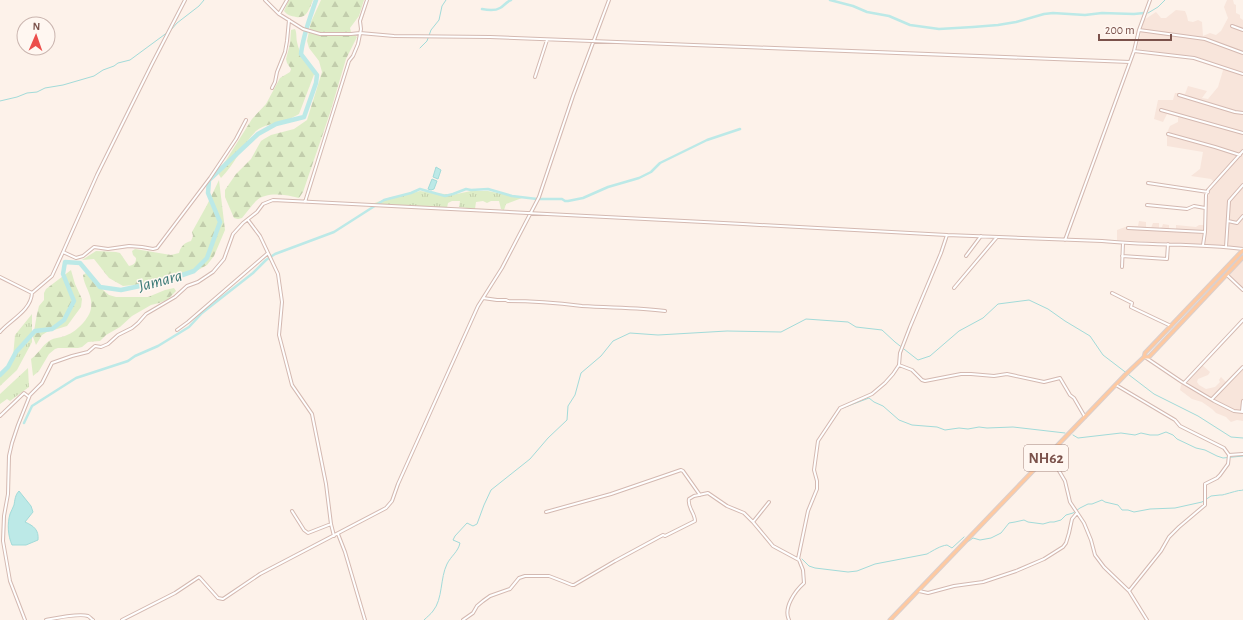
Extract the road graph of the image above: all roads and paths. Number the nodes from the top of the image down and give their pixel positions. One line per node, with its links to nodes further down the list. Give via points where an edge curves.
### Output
1 (185, 0): 50 (street, via 97,175)
2 (265, 0): 7 (street)
3 (287, 0): 7 (street)
4 (367, 0): 12 (street, via 360,21)
5 (609, 0): 14 (street)
6 (1150, 0): 10 (street)
7 (279, 14): 8 (street)
8 (289, 20): 12 (street, via 303,29 320,34); 20 (street, via 285,52)
9 (1232, 26): 11 (street)
10 (1139, 30): 15 (street); 16 (street, via 1205,38)
11 (1243, 30)
12 (360, 33): 13 (street); 32 (street)
13 (547, 40): 14 (street); 19 (street)
14 (594, 42): 17 (street); 35 (street)
15 (1134, 51): 17 (street); 18 (street, via 1194,58)
16 (1243, 53)
17 (1130, 62): 44 (street)
18 (1243, 74)
19 (534, 77)
20 (272, 88)
21 (1180, 95): 23 (street)
22 (1161, 110): 25 (street)
23 (1243, 113)
24 (246, 120): 50 (street, via 210,178 155,250 124,246 108,249 94,247 76,258)
25 (1243, 133)
26 (1168, 134): 28 (street)
27 (1243, 151): 28 (street)
28 (1240, 155): 31 (street)
29 (1148, 183): 31 (street)
30 (1243, 184): 38 (street, via 1229,201)
31 (1208, 192): 34 (street)
32 (305, 202): 35 (street); 37 (street, via 273,200 263,204)
33 (1147, 205): 34 (street)
34 (1206, 208): 40 (street)
35 (531, 214): 41 (street); 62 (street)
36 (1243, 216): 38 (street, via 1237,223)
37 (248, 220): 51 (street, via 258,232); 73 (street, via 233,234 224,259 213,272 146,314 132,328 108,344 95,346 88,352 52,363 42,383)
38 (1228, 221): 48 (street)
39 (1128, 228): 40 (street)
40 (1205, 232): 47 (street)
41 (947, 235): 42 (street); 69 (street, via 900,353)
42 (981, 236): 43 (street); 52 (street)
43 (997, 237): 44 (street); 58 (street)
44 (1065, 240): 45 (street)
45 (1123, 243): 46 (street); 53 (street)
46 (1168, 244): 47 (street); 53 (street, via 1167,259)
47 (1203, 245): 48 (street)
48 (1226, 247): 49 (street)
49 (1243, 250): 65 (main road, NH62)
50 (63, 252): 60 (street, via 52,276)
51 (268, 253): 66 (street); 88 (street, via 280,285 282,302 279,335 292,385 312,414)
52 (966, 256)
53 (1122, 256): 55 (street)
54 (1243, 257): 56 (main road, NH62)
55 (1122, 267)
56 (1226, 274): 59 (street); 68 (main road, NH62, via 1148,356)
57 (0, 277): 60 (street)
58 (954, 288)
59 (1243, 290)
60 (32, 293): 67 (street, via 32,300 23,311)
61 (1112, 293): 65 (street, via 1132,303 1130,307)
62 (483, 298): 63 (street); 89 (street, via 392,501 386,508)
63 (665, 311)
64 (1243, 320): 71 (street)
65 (1171, 326): 68 (main road, NH62)
66 (177, 330)
67 (0, 332)
68 (1144, 357): 71 (street); 72 (main road, NH62)
69 (899, 365): 78 (street, via 912,370 925,381 961,374 1007,374 1044,382 1060,378); 91 (street, via 885,383 872,394 840,408 818,441 814,470 817,489 808,511)
70 (1243, 367): 74 (street)
71 (1184, 383): 74 (street)
72 (1116, 385): 78 (main road, NH62); 81 (street, via 1180,426 1224,448)
73 (29, 397): 77 (street, via 24,393); 94 (street, via 9,456 3,541 10,581)
74 (1212, 399): 76 (street, via 1234,411)
75 (1243, 402): 76 (street)
76 (1242, 412)
77 (0, 416)
78 (1085, 418): 80 (main road, NH62)
79 (1243, 454): 81 (street)
80 (1047, 456): 86 (street, via 1064,477 1070,502); 93 (main road, NH62)
81 (1229, 456): 92 (street, via 1228,464 1217,478 1205,484 1205,505 1169,537)
82 (700, 495): 85 (street, via 681,470 611,494); 87 (street, via 708,493 727,506 744,513); 99 (street, via 689,499 688,503 694,521 574,585 549,576 525,576 519,578 510,589 490,596)
83 (769, 502): 87 (street)
84 (292, 511): 88 (street, via 308,533)
85 (546, 512)
86 (1076, 512): 92 (street, via 1084,523 1095,555); 93 (street, via 1066,543 1044,559 983,582 928,593)
87 (753, 522): 91 (street, via 773,546)
88 (331, 524): 90 (street)
89 (338, 534): 90 (street); 98 (street, via 346,552)
90 (334, 536): 97 (street, via 260,574 223,599 218,598 199,577 175,593)
91 (798, 559): 100 (street, via 802,564 804,584 798,588 788,608)
92 (1129, 591): 102 (street)
93 (917, 592): 101 (main road, NH62)
94 (25, 620)
95 (46, 620): 96 (street, via 81,615)
96 (93, 620)
97 (122, 620)
98 (365, 620)
99 (463, 620)
100 (789, 620)
101 (890, 620)
102 (1147, 620)

